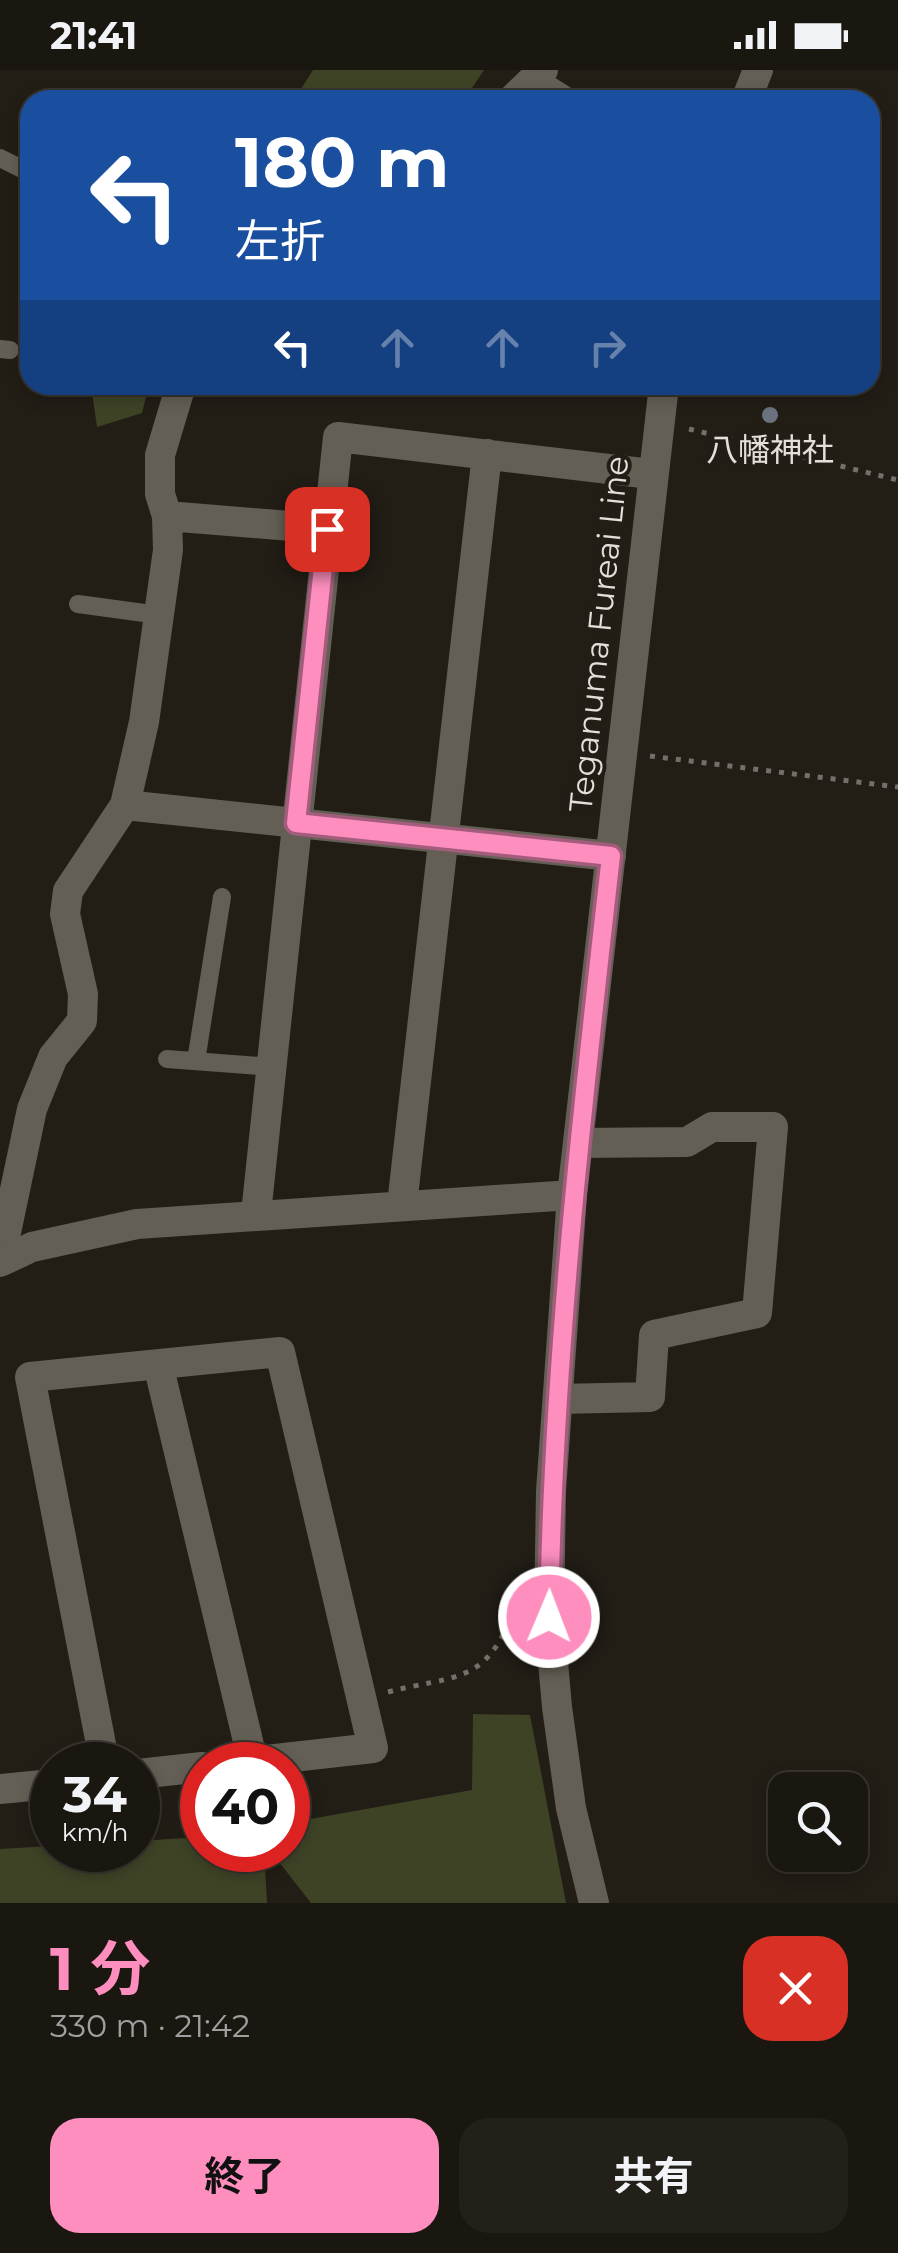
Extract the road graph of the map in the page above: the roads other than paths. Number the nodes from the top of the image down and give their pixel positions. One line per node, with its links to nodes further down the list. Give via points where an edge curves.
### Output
1 (179, 395): 5 (street, via 160,455)
2 (662, 395): 4 (street, Teganuma Fureai Line)
3 (487, 454): 4 (street); 6 (street, via 338,436); 11 (street)
4 (650, 474): 12 (street, Teganuma Fureai Line)
5 (166, 516): 6 (street); 8 (street)
6 (327, 529): 10 (street)
7 (78, 604): 8 (lane)
8 (159, 615): 9 (street)
9 (126, 805): 10 (street); 21 (street, via 68,890 64,914 84,994 82,1021 53,1057 32,1109)
10 (296, 823): 11 (street); 16 (street)
11 (447, 838): 12 (street); 19 (street)
12 (611, 856): 17 (street, Teganuma Fureai Line)
13 (222, 897): 15 (lane)
14 (167, 1059): 15 (lane)
15 (196, 1061): 16 (lane)
16 (272, 1067): 20 (street)
17 (578, 1143): 18 (street, Teganuma Fureai Line); 23 (street, via 686,1142 712,1127 773,1127 757,1313 654,1335 650,1397)
18 (572, 1195): 19 (street); 23 (street, Teganuma Fureai Line)
19 (402, 1205): 20 (street)
20 (256, 1214): 21 (street, via 136,1224 32,1247)
21 (0, 1262)
22 (158, 1364): 24 (street, via 30,1377); 25 (street); 26 (street, via 280,1352 373,1748)
23 (558, 1399): 29 (street, Teganuma Fureai Line, via 549,1617 570,1808)
24 (101, 1742)
25 (234, 1742)
26 (310, 1755)
27 (30, 1787): 28 (street)
28 (0, 1790)
29 (594, 1903)

